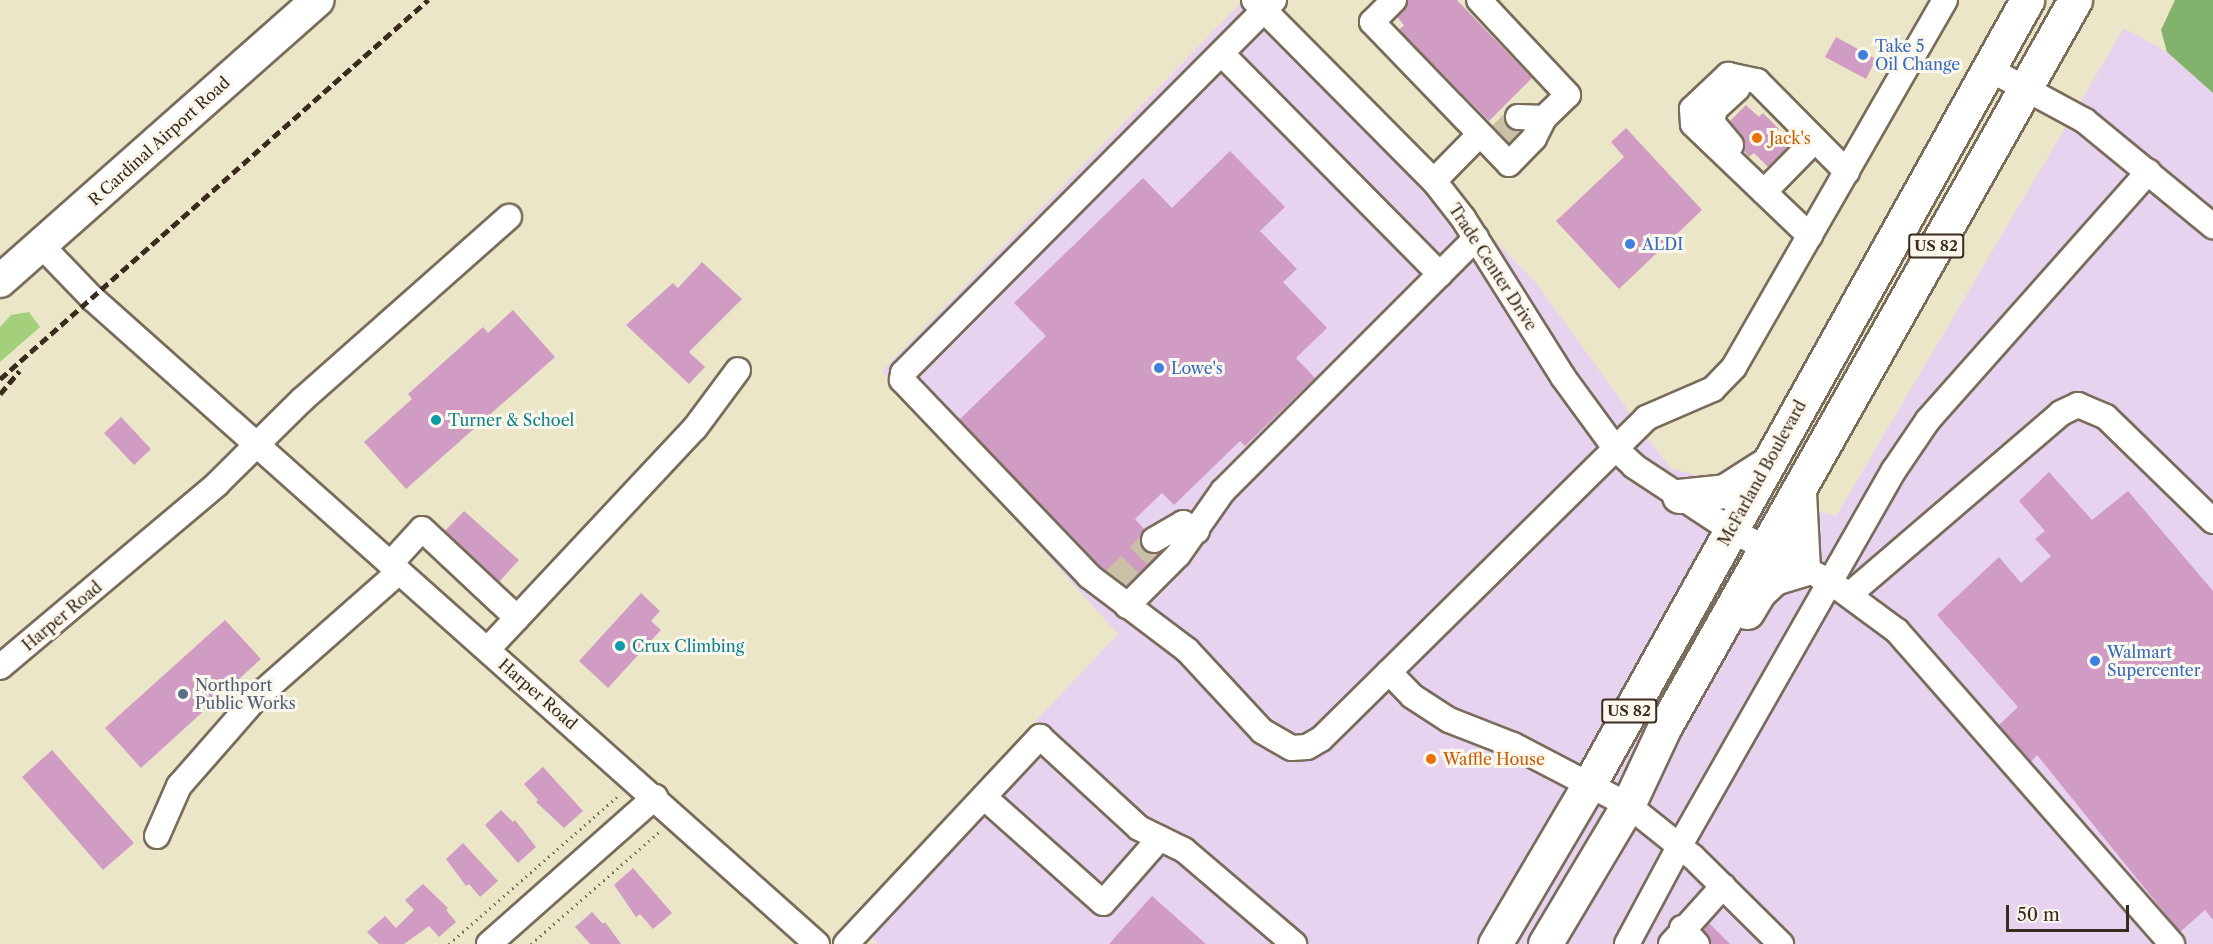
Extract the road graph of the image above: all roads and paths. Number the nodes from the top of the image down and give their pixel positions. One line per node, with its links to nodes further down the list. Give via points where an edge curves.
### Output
1 (318, 0): 23 (main road, R Cardinal Airport Road)
2 (1394, 0): 14 (street, via 1372,22)
3 (1479, 0): 12 (street, via 1568,95)
4 (1945, 0): 15 (street)
5 (2027, 0): 9 (highway, McFarland Boulevard / US 82)
6 (2075, 0): 10 (highway, US 82)
7 (1264, 4): 8 (street); 17 (street, Trade Center Drive)
8 (1222, 54): 24 (street); 40 (street, via 903,373 902,380)
9 (1989, 69): 10 (street); 29 (highway, McFarland Boulevard / US 82)
10 (2026, 87): 16 (street, via 2085,121); 30 (highway, US 82)
11 (1518, 117): 12 (street)
12 (1544, 118): 14 (street, via 1534,138 1509,164)
13 (1812, 137): 15 (street); 18 (street); 18 (street, via 1757,81 1744,77 1728,75 1692,109 1693,124)
14 (1490, 138): 17 (street)
15 (1847, 172): 21 (street)
16 (2148, 172): 20 (street); 39 (street, via 1928,420 1894,470)
17 (1434, 181): 22 (street, Trade Center Drive)
18 (1762, 191): 21 (street)
19 (509, 217): 27 (street, via 303,399)
20 (2213, 226)
21 (1809, 237): 28 (street, via 1734,367 1713,389 1646,418)
22 (1476, 238): 24 (street); 28 (street, Trade Center Drive, via 1563,377)
23 (41, 245): 25 (main road, R Cardinal Airport Road); 27 (street, Harper Road, via 92,297)
24 (1440, 274): 34 (street, via 1223,491)
25 (0, 281)
26 (738, 369): 41 (street, via 695,428)
27 (258, 444): 37 (street, Harper Road); 43 (street, Harper Road, via 217,484)
28 (1615, 448): 31 (street, Trade Center Drive); 44 (street)
29 (1766, 465): 31 (highway, via 1725,491); 33 (highway, McFarland Boulevard / US 82)
30 (1799, 492): 36 (highway, US 82); 38 (highway)
31 (1679, 496): 33 (street, Trade Center Drive)
32 (2213, 521): 39 (street, via 2106,417 2078,405 2061,412)
33 (1731, 530): 36 (street, Trade Center Drive); 47 (highway, McFarland Boulevard / US 82)
34 (1197, 531): 35 (street, via 1183,523); 40 (street)
35 (1154, 540)
36 (1766, 548): 38 (street, Trade Center Drive); 45 (highway, US 82)
37 (395, 568): 41 (street, via 422,529); 42 (street, Harper Road); 52 (street, via 257,697 179,786)
38 (1803, 569): 39 (street, Trade Center Drive); 45 (highway, via 1774,578 1759,592 1694,700)
39 (1840, 589): 54 (street); 67 (street, Trade Center Drive, via 1897,631)
40 (1127, 606): 44 (street, via 1187,650 1262,731 1292,748 1321,739)
41 (517, 618): 42 (street)
42 (488, 649): 46 (street, Harper Road)
43 (0, 668)
44 (1389, 672): 47 (street, via 1412,696 1449,720 1513,745)
45 (1664, 728): 50 (highway, US 82)
46 (636, 780): 48 (street, Harper Road); 57 (path)
47 (1590, 783): 50 (street); 63 (highway, McFarland Boulevard / US 82)
48 (655, 797): 51 (street, Harper Road); 58 (street)
49 (984, 797): 53 (street, via 1040,737 1139,828); 53 (street, via 1103,903); 61 (street)
50 (1628, 805): 54 (street); 64 (highway, US 82)
51 (676, 817): 59 (path); 60 (street, Harper Road)
52 (157, 836)
53 (1160, 838): 62 (street, via 1184,850)
54 (1680, 845): 55 (street); 65 (street)
55 (1723, 886): 56 (street); 66 (street)
56 (1684, 939)
57 (449, 944)
58 (489, 944)
59 (531, 944)
60 (817, 944)
61 (846, 944)
62 (1294, 944)
63 (1495, 944)
64 (1545, 944)
65 (1627, 944)
66 (1781, 944)
67 (2172, 944)

